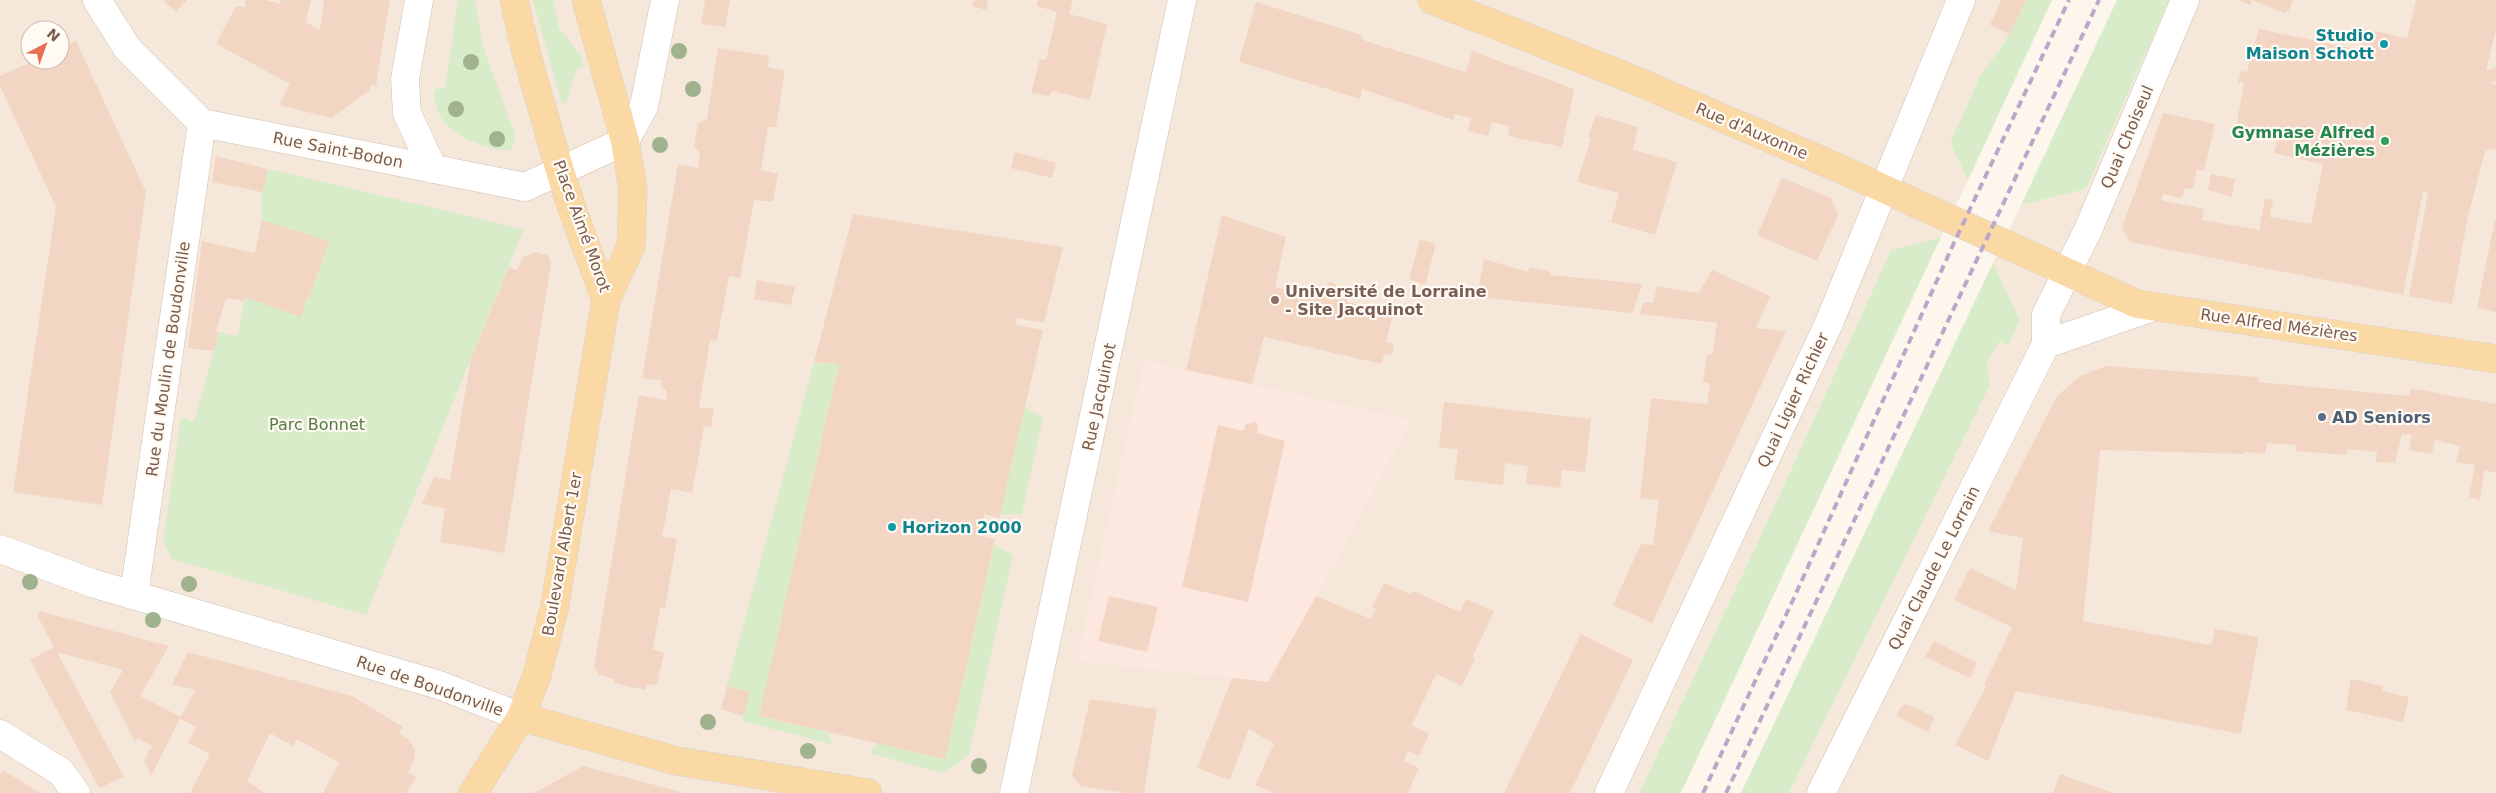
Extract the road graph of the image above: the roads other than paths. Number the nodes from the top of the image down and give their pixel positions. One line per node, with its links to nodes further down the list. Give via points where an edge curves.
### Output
1 (97, 0): 10 (street, via 128,48)
2 (419, 0): 12 (street, via 405,79 407,113)
3 (514, 0): 13 (main road, Place Aimé Morot)
4 (586, 0): 11 (main road, Place Aimé Morot)
5 (665, 0): 11 (street, via 644,106)
6 (1182, 0): 27 (street, Rue Jacquinot)
7 (1432, 0): 14 (main road, Rue d'Auxonne, via 1627,77)
8 (1961, 0): 14 (street, Quai Ligier Richier)
9 (2185, 0): 15 (street, Quai Choiseul)
10 (202, 123): 12 (street, Rue Saint-Bodon); 21 (street, Rue du Moulin de Boudonville)
11 (625, 141): 13 (street, Rue Saint-Bodon); 16 (main road, Place Aimé Morot, via 633,190 631,246)
12 (433, 169): 13 (street, Rue Saint-Bodon, via 525,187)
13 (560, 171): 16 (main road, Place Aimé Morot)
14 (1884, 189): 15 (main road, Rue d'Auxonne); 28 (street, Quai Ligier Richier, via 1825,332)
15 (2067, 273): 17 (main road, Rue Alfred Mézières, via 2137,304); 18 (street, Quai Claude Le Lorrain, via 2046,315)
16 (606, 300): 22 (main road, Boulevard Albert 1er, via 554,609 537,675)
17 (2153, 307): 18 (street); 19 (main road, Rue Alfred Mézières)
18 (2046, 344): 29 (street, Quai Claude Le Lorrain)
19 (2496, 359)
20 (1, 550): 21 (street, Rue de Boudonville)
21 (134, 595): 22 (street, Rue de Boudonville, via 430,682)
22 (521, 717): 25 (main road, Boulevard Albert 1er); 26 (main road, Rue de Boudonville, via 677,761)
23 (0, 734): 24 (street, via 61,772)
24 (76, 793)
25 (473, 793)
26 (868, 793)
27 (1014, 793)
28 (1609, 793)
29 (1822, 793)

